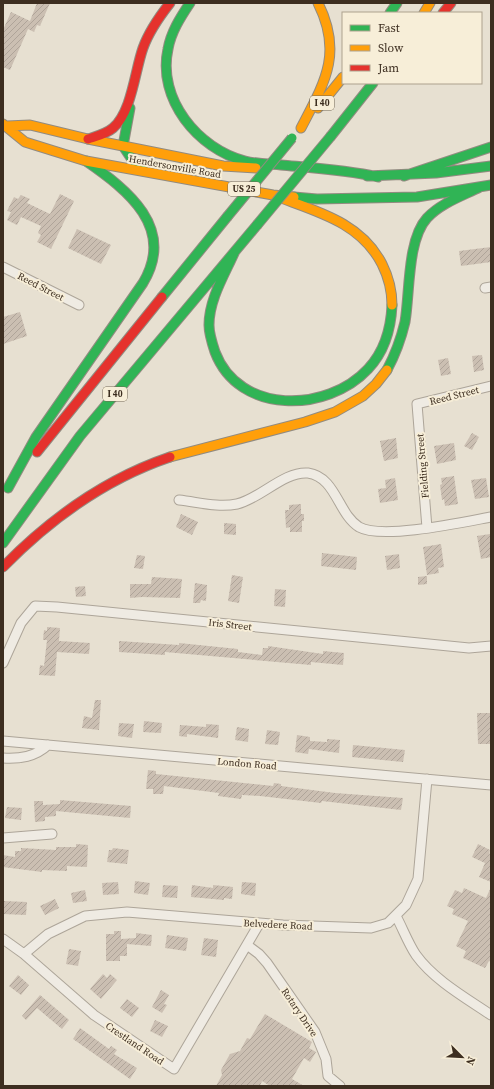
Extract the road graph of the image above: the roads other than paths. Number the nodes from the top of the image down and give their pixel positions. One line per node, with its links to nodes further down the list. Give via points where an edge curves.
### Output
1 (170, 3): 10 (main road, via 155,23 143,47)
2 (190, 3): 24 (main road, via 172,32 167,54 167,76 172,98 182,119 200,138 228,156 245,161)
3 (318, 3): 16 (main road, via 330,27 333,45 331,62 316,100)
4 (397, 3): 7 (main road)
5 (430, 3): 8 (main road)
6 (451, 3): 9 (main road)
7 (391, 12)
8 (425, 12)
9 (444, 12)
10 (134, 78): 17 (main road, via 123,114 116,126 104,134); 18 (main road)
11 (342, 78): 16 (main road, I 40)
12 (372, 84): 14 (main road, I 40)
13 (378, 84): 14 (main road)
14 (360, 100): 28 (main road, I 40, bridge)
15 (4, 128): 17 (main road, Hendersonville Road / US 25, via 30,125); 20 (main road, Hendersonville Road / US 25, via 26,142)
16 (301, 128): 33 (main road, I 40, bridge)
17 (88, 139): 18 (main road, Hendersonville Road / US 25)
18 (123, 146): 22 (main road); 24 (main road, Hendersonville Road / US 25, via 223,166)
19 (491, 147): 23 (main road)
20 (86, 161): 22 (main road, Hendersonville Road / US 25); 33 (main road, via 130,193 143,211 151,229 155,250 152,267 36,436)
21 (491, 166): 23 (main road, Hendersonville Road / US 25)
22 (144, 171): 27 (main road, Hendersonville Road / US 25)
23 (404, 176): 24 (main road, Hendersonville Road / US 25)
24 (378, 177)
25 (491, 185): 26 (main road, Hendersonville Road / US 25)
26 (480, 187): 27 (main road, Hendersonville Road / US 25, via 417,197 382,199 317,200); 38 (main road, via 439,208 426,219 415,243 401,339 387,370 364,396 316,419 182,453 113,481 59,515 28,541)
27 (273, 195): 28 (main road, via 333,218 351,228 366,240 379,256 391,289 391,325 385,344 375,362 361,378 326,398 306,402 284,402 264,398 247,390 230,377 220,364 212,344 209,326 211,309)
28 (235, 251): 37 (main road, I 40, via 80,436)
29 (3, 267): 30 (street, Reed Street)
30 (79, 305)
31 (491, 386): 32 (street, Reed Street)
32 (417, 404): 36 (street, Fielding Street)
33 (5, 492)
34 (179, 500): 36 (street, via 221,506 238,504 298,473 310,474 327,483 351,521 360,527 371,532)
35 (491, 516): 36 (street)
36 (427, 528)
37 (3, 543)
38 (3, 567)
39 (491, 646): 40 (street, Iris Street, via 469,648 35,606 21,623)
40 (3, 662)
41 (3, 741): 42 (street, London Road)
42 (48, 746): 43 (street, via 40,753 26,757); 44 (street, London Road)
43 (3, 758)
44 (427, 779): 45 (street, London Road); 48 (street, Belvedere Road, via 418,879 406,905)
45 (491, 785)
46 (52, 834): 47 (street)
47 (3, 838)
48 (396, 916): 49 (street, Belvedere Road, via 388,923 371,928); 53 (street, via 417,955 431,970)
49 (259, 924): 51 (street, Crestland Road); 52 (street, Belvedere Road, via 127,912 85,916 48,934)
50 (3, 939): 52 (street, Crestland Road)
51 (247, 945): 52 (street, Crestland Road, via 174,1069 94,1015); 54 (street, Rotary Drive, via 267,964 315,1032 322,1046 328,1076)
52 (24, 954)
53 (491, 1015)
54 (340, 1086)

